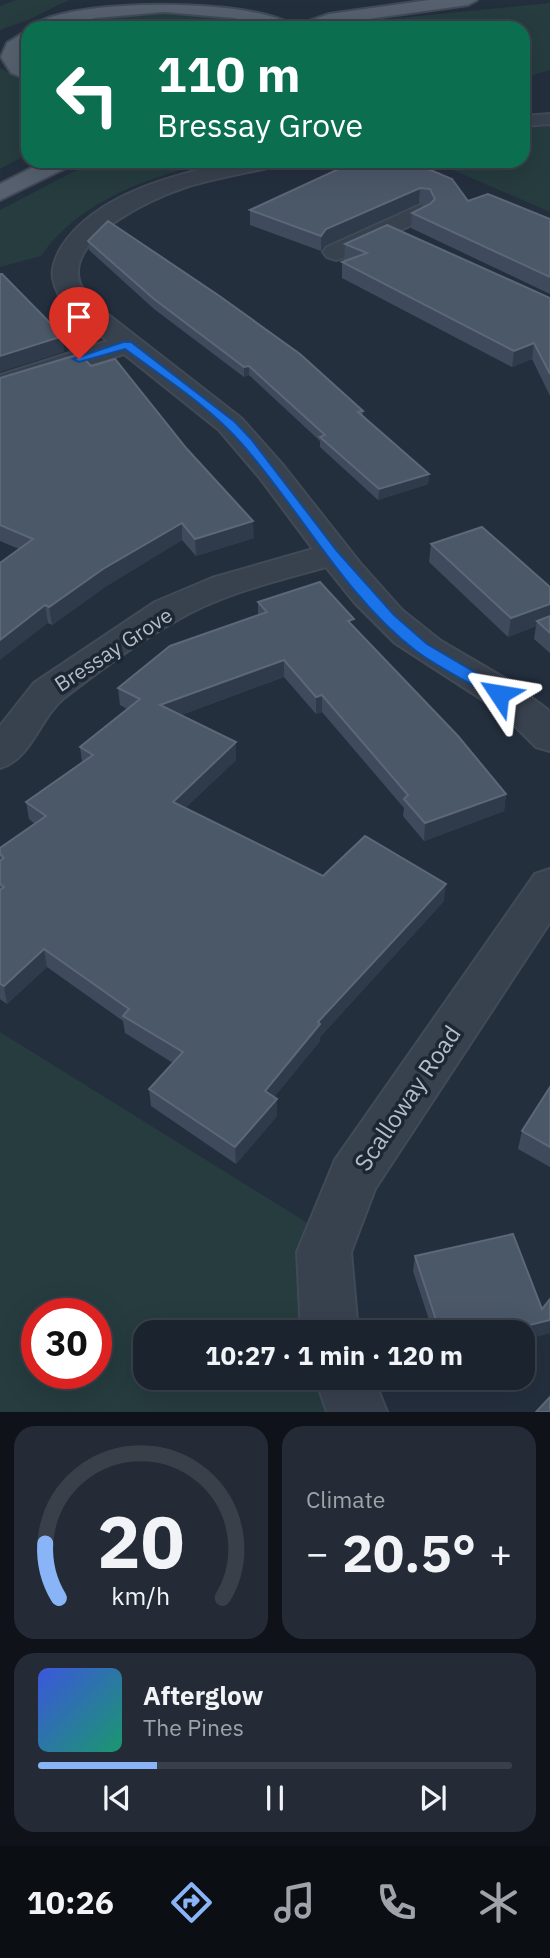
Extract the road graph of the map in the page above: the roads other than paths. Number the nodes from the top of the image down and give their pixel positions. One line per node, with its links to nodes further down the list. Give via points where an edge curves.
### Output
1 (93, 0): 9 (main road)
2 (152, 0): 5 (main road)
3 (361, 0): 6 (main road)
4 (468, 0): 12 (main road)
5 (177, 6): 8 (main road); 9 (main road)
6 (309, 6)
7 (283, 9): 8 (main road)
8 (240, 11): 11 (main road)
9 (60, 19): 10 (main road)
10 (56, 21)
11 (273, 21)
12 (323, 21)
13 (21, 36): 14 (main road)
14 (0, 40)
15 (21, 41): 16 (main road, via 11,57)
16 (21, 70)
17 (550, 119): 18 (lane)
18 (530, 120)
19 (48, 168): 21 (main road)
20 (240, 168): 26 (street, via 168,186 117,212 74,246 65,274 69,289 78,304)
21 (0, 193)
22 (420, 212): 23 (street)
23 (385, 228): 24 (street); 25 (street)
24 (409, 240)
25 (336, 252)
26 (127, 344): 27 (street); 28 (street, via 247,441)
27 (0, 384)
28 (332, 554): 29 (street, via 421,647 522,709); 30 (street, Bressay Grove, via 225,586 168,610 47,692)
29 (550, 737)
30 (0, 754)
31 (550, 886): 32 (street, Scalloway Road, via 354,1177 324,1252)
32 (329, 1320)
33 (348, 1390): 34 (street)
34 (356, 1412)

